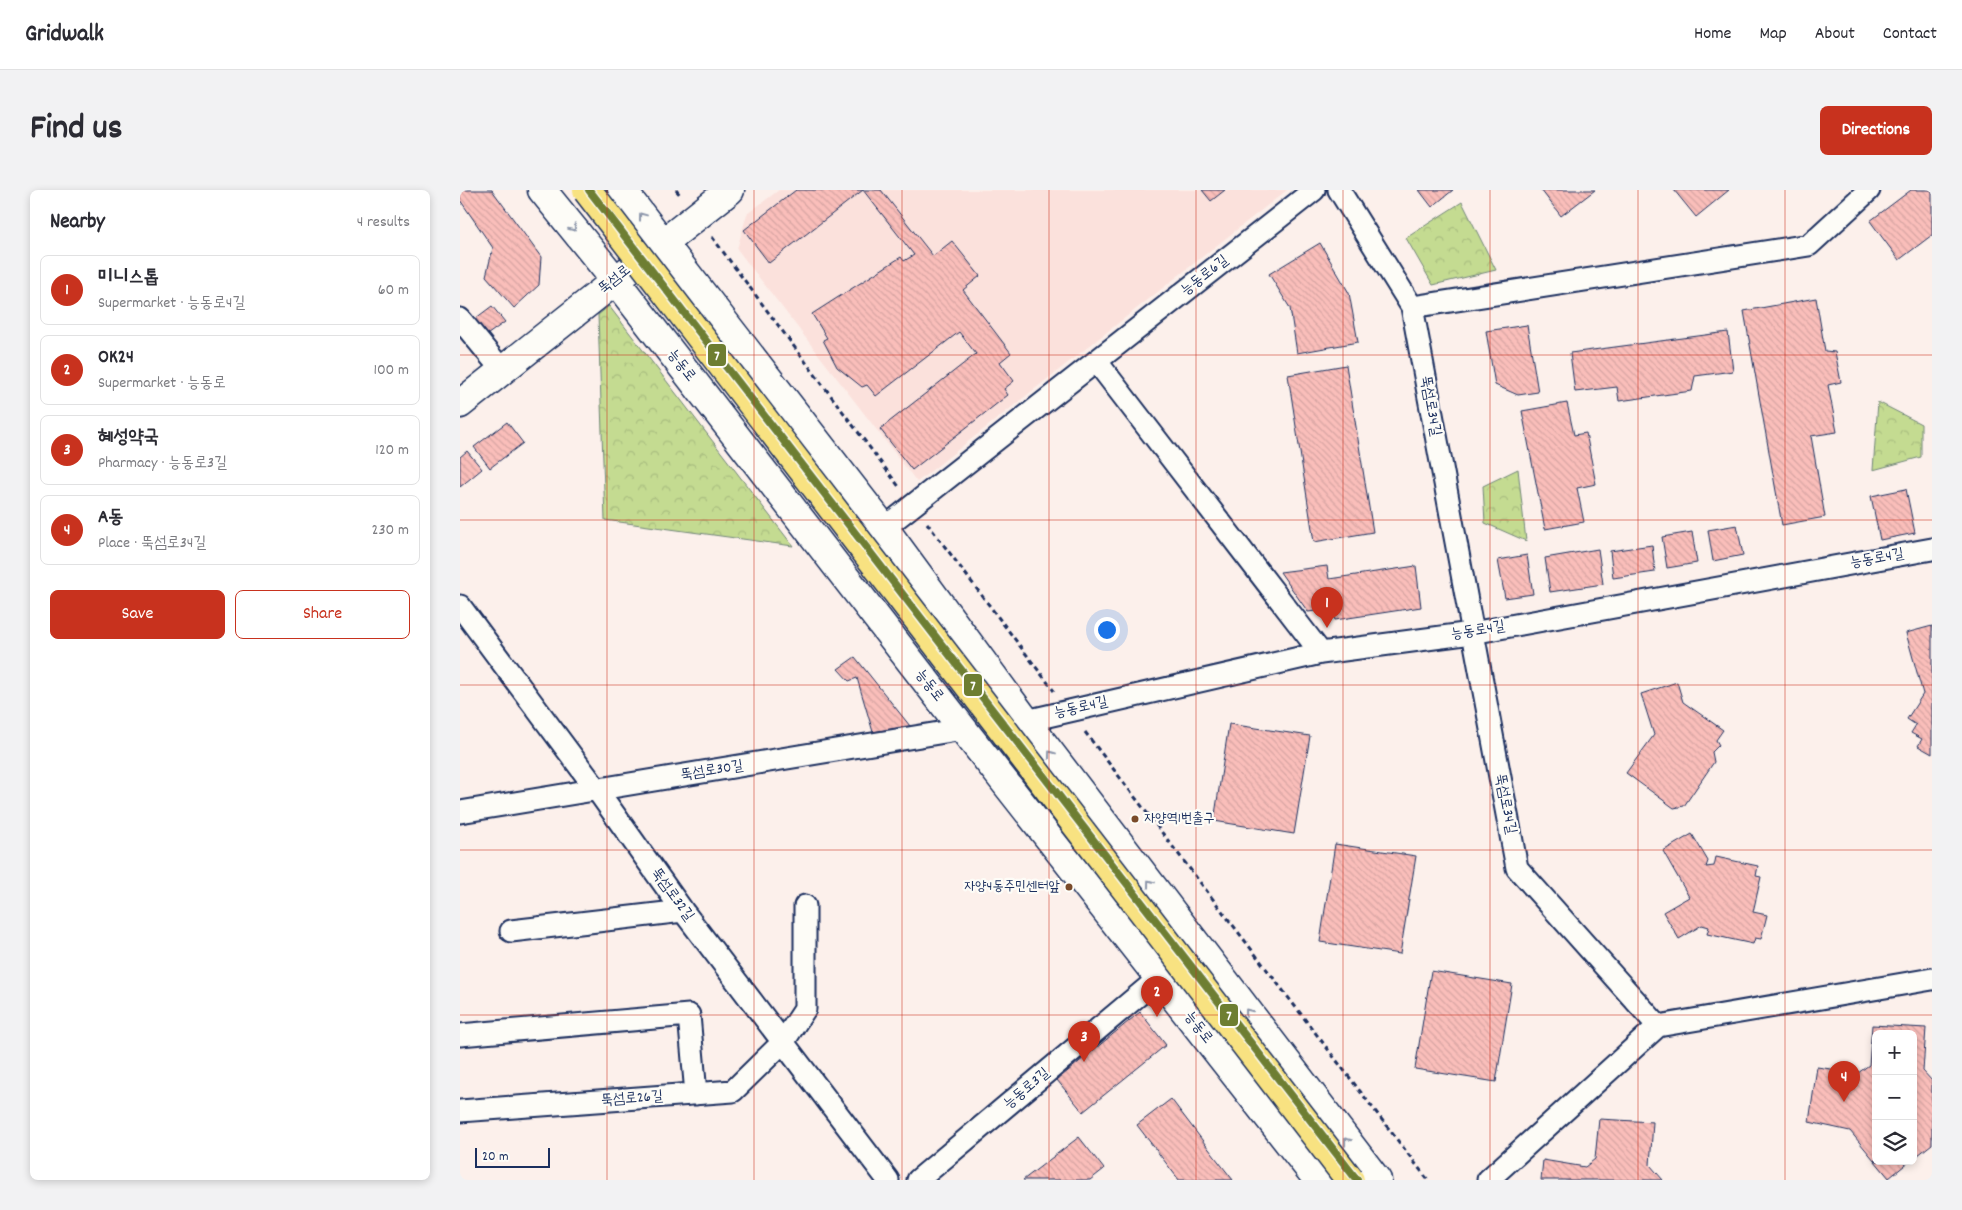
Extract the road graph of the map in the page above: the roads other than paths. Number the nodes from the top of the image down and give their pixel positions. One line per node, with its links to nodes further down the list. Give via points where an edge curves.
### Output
1 (542, 190): 10 (main road, 능동로, one-way to 10)
2 (567, 190): 38 (highway)
3 (587, 190): 39 (highway, bridge)
4 (622, 190): 9 (main road, one-way to 4)
5 (730, 190): 9 (main road, 뚝섬로)
6 (1314, 190): 13 (street, 능동로6길)
7 (1339, 190): 11 (street, 뚝섬로34길)
8 (1869, 190): 11 (street, via 1809,245)
9 (662, 243): 10 (main road, 뚝섬로); 16 (main road)
10 (615, 280): 14 (main road, 뚝섬로); 22 (main road, 능동로)
11 (1412, 307): 19 (street, 뚝섬로34길)
12 (460, 319): 14 (street)
13 (1096, 362): 16 (street, 능동로6길); 20 (street)
14 (502, 370): 15 (main road, 뚝섬로)
15 (460, 404)
16 (884, 528): 21 (main road)
17 (1932, 549): 19 (street, 능동로4길)
18 (460, 606): 23 (street, 뚝섬로32길)
19 (1472, 633): 20 (street, 능동로4길); 30 (street, 뚝섬로34길, via 1517,868)
20 (1322, 653): 21 (street, 능동로4길)
21 (1026, 721): 40 (main road, one-way to 21)
22 (963, 729): 23 (street, 뚝섬로30길); 28 (main road, 능동로)
23 (597, 790): 24 (street, 뚝섬로30길); 26 (street, 뚝섬로32길)
24 (460, 812)
25 (805, 906): 32 (street, 뚝섬로26길, via 805,1009)
26 (683, 911): 27 (street); 32 (street, 뚝섬로32길)
27 (512, 931)
28 (1159, 978): 36 (street, 능동로3길); 37 (main road, 능동로)
29 (1932, 979): 30 (street)
30 (1658, 1026): 41 (street)
31 (460, 1035): 33 (street, via 689,1015)
32 (784, 1040): 33 (street, 뚝섬로26길, via 733,1091); 35 (street, 뚝섬로32길)
33 (696, 1094): 34 (street, 뚝섬로26길)
34 (460, 1111)
35 (888, 1180)
36 (918, 1180)
37 (1318, 1180)
38 (1328, 1180)
39 (1350, 1180)
40 (1377, 1180)
41 (1488, 1180)

